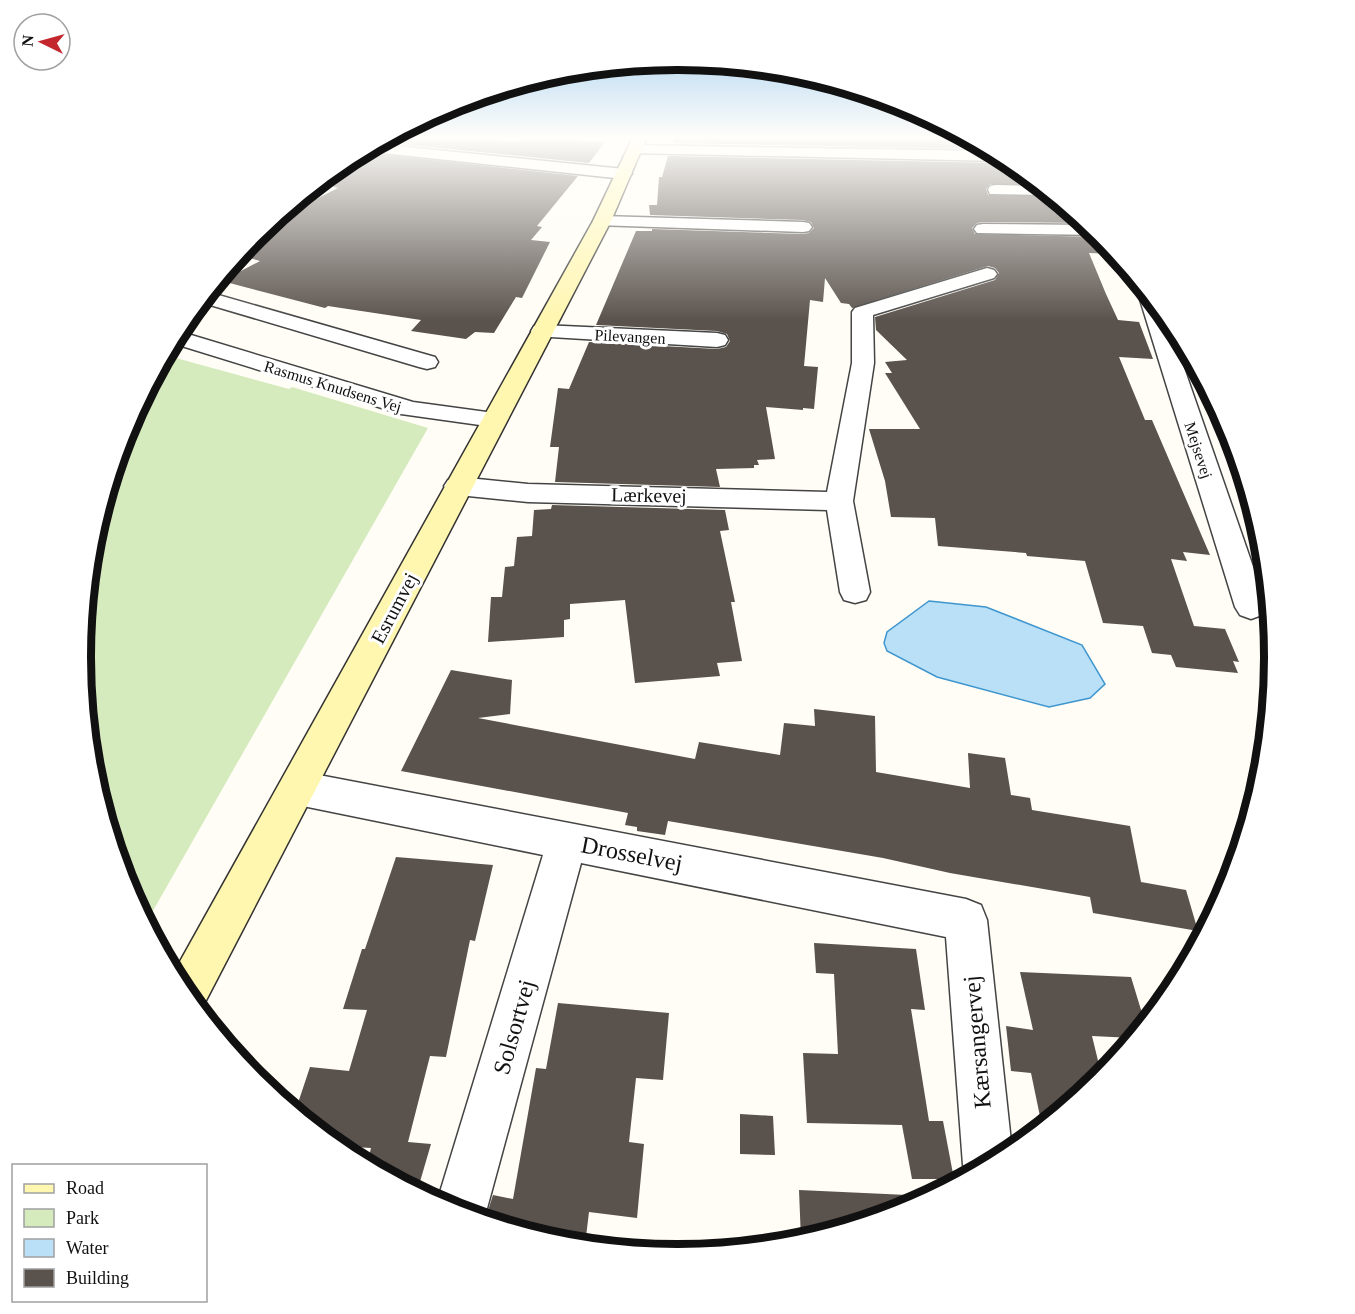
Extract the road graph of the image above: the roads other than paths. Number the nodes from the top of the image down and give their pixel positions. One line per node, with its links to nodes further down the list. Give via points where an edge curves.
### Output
1 (613, 198): 2 (main road, Esrumvej)
2 (602, 221): 3 (street); 9 (main road, Esrumvej)
3 (803, 227)
4 (983, 229): 5 (street)
5 (1080, 231)
6 (987, 274): 15 (street, via 862,312 863,363)
7 (212, 299): 12 (street)
8 (1157, 319): 16 (street, Mejsevej)
9 (542, 331): 11 (street, Pilevangen); 13 (main road, Esrumvej)
10 (185, 340): 13 (street, Rasmus Knudsens Vej, via 410,409)
11 (717, 340)
12 (427, 362)
13 (494, 420): 14 (main road, Esrumvej)
14 (458, 486): 15 (street, Lærkevej, via 528,493); 20 (main road, Esrumvej)
15 (839, 501): 18 (street)
16 (1236, 562): 17 (street); 19 (street, Mejsevej)
17 (1257, 565)
18 (855, 592)
19 (1251, 607)
20 (298, 788): 21 (street, Drosselvej); 23 (main road, Esrumvej)
21 (567, 842): 22 (street, Drosselvej); 25 (street, Solsortvej)
22 (966, 920): 24 (street, Kærsangervej)
23 (191, 985)
24 (987, 1155)
25 (463, 1203)

